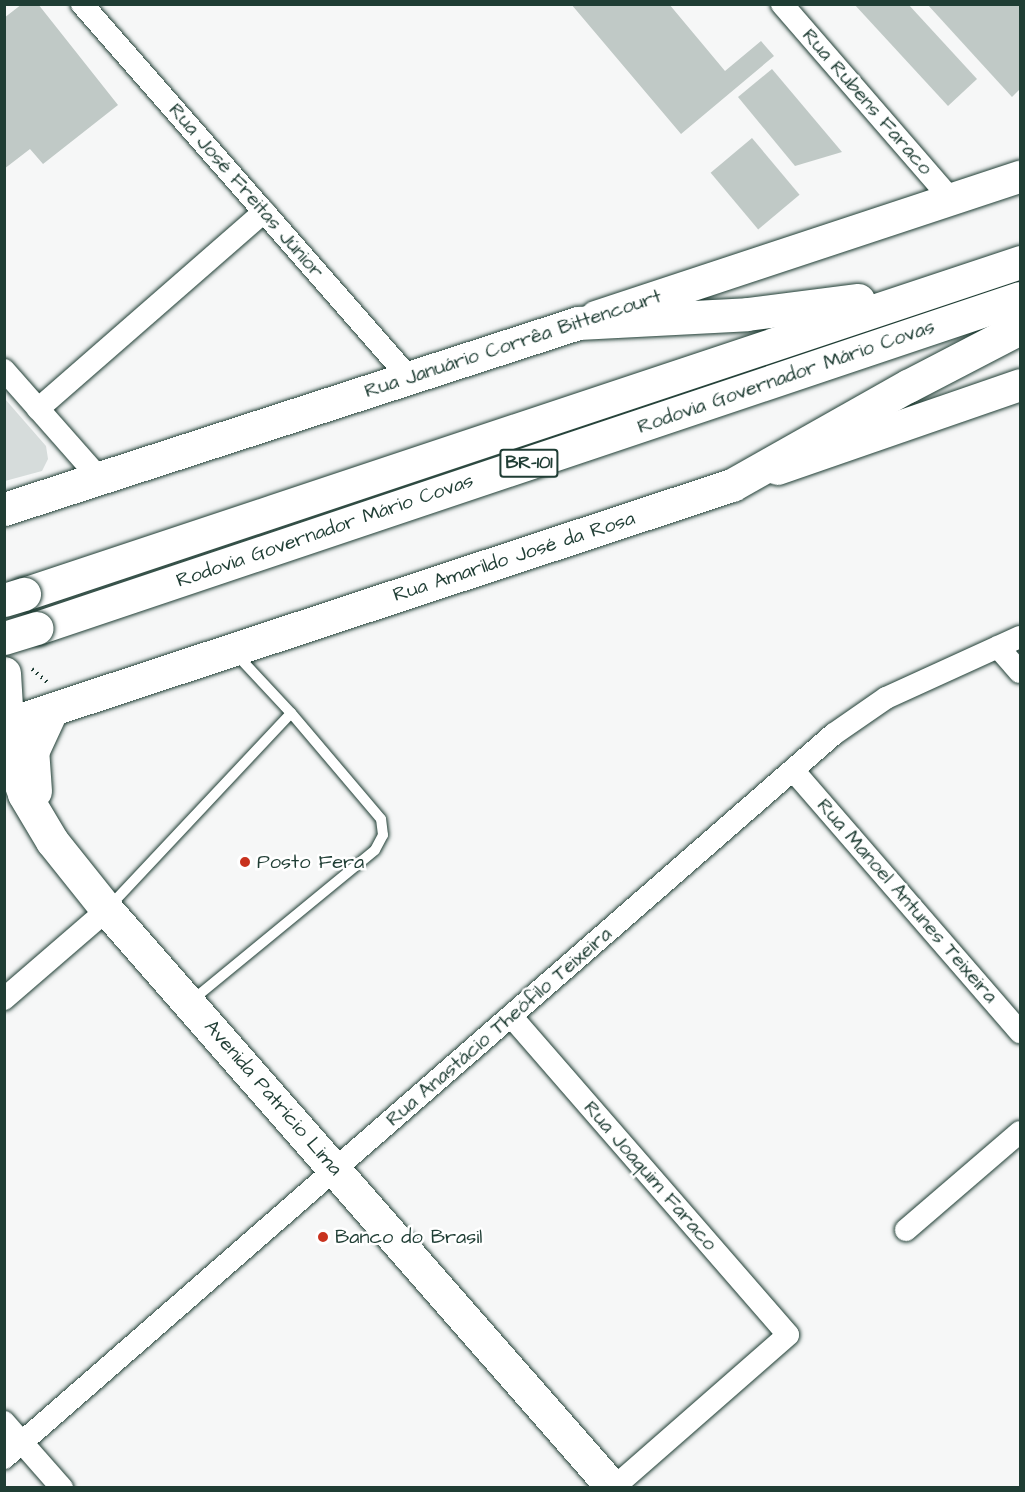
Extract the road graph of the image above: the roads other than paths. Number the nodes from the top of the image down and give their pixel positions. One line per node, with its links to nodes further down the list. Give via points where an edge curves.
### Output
1 (82, 4): 5 (street, Rua José Freitas Júnior)
2 (782, 4): 4 (street, Rua Rubens Faraco)
3 (1020, 177): 4 (main road, Rua Januário Corrêa Bittencourt)
4 (952, 200): 9 (main road, Rua Januário Corrêa Bittencourt)
5 (264, 212): 12 (street, Rua José Freitas Júnior); 14 (street)
6 (1020, 262): 7 (main road, Rodovia Governador Mário Covas / BR-101)
7 (951, 285): 9 (main road, via 795,309); 18 (main road, Rodovia Governador Mário Covas / BR-101)
8 (1020, 298): 20 (main road, Rodovia Governador Mário Covas / BR-101, bridge)
9 (578, 323): 12 (main road, Rua Januário Corrêa Bittencourt)
10 (1020, 328): 16 (main road, via 918,380)
11 (4, 370): 14 (street)
12 (409, 378): 15 (main road, Rua Januário Corrêa Bittencourt)
13 (1020, 385): 16 (main road, Rua Amarildo José da Rosa)
14 (38, 409): 15 (street)
15 (100, 479): 17 (main road, Rua Januário Corrêa Bittencourt)
16 (732, 485): 22 (main road, Rua Amarildo José da Rosa)
17 (4, 509)
18 (14, 597)
19 (1020, 637): 21 (street, Rua Anastácio Theófilo Teixeira)
20 (4, 638)
21 (998, 646): 23 (street); 28 (street, Rua Anastácio Theófilo Teixeira, via 886,698)
22 (232, 650): 25 (main road, Rua Amarildo José da Rosa); 26 (lane)
23 (1020, 672)
24 (4, 674): 27 (main road, Avenida Patrício Lima)
25 (52, 709): 27 (main road, Rua Amarildo José da Rosa); 29 (main road, via 32,752)
26 (291, 713): 30 (lane); 32 (lane, via 381,819 383,835 375,850)
27 (6, 725): 29 (main road, Avenida Patrício Lima, via 14,766)
28 (793, 770): 33 (street, Rua Anastácio Theófilo Teixeira); 34 (street, Rua Manoel Antunes Teixeira)
29 (39, 822): 30 (main road, Avenida Patrício Lima)
30 (107, 910): 31 (street); 32 (main road, Avenida Patrício Lima)
31 (4, 999)
32 (190, 1002): 36 (main road, Avenida Patrício Lima)
33 (511, 1016): 36 (street, Rua Anastácio Theófilo Teixeira); 42 (street, Rua Joaquim Faraco, via 788,1335)
34 (1020, 1032)
35 (1020, 1132): 37 (street)
36 (335, 1169): 39 (street, Rua Anastácio Theófilo Teixeira); 42 (main road, Avenida Patrício Lima)
37 (906, 1230)
38 (4, 1422): 39 (street)
39 (23, 1443): 40 (street, Rua Anastácio Theófilo Teixeira); 41 (street)
40 (4, 1458)
41 (62, 1488)
42 (613, 1488)

